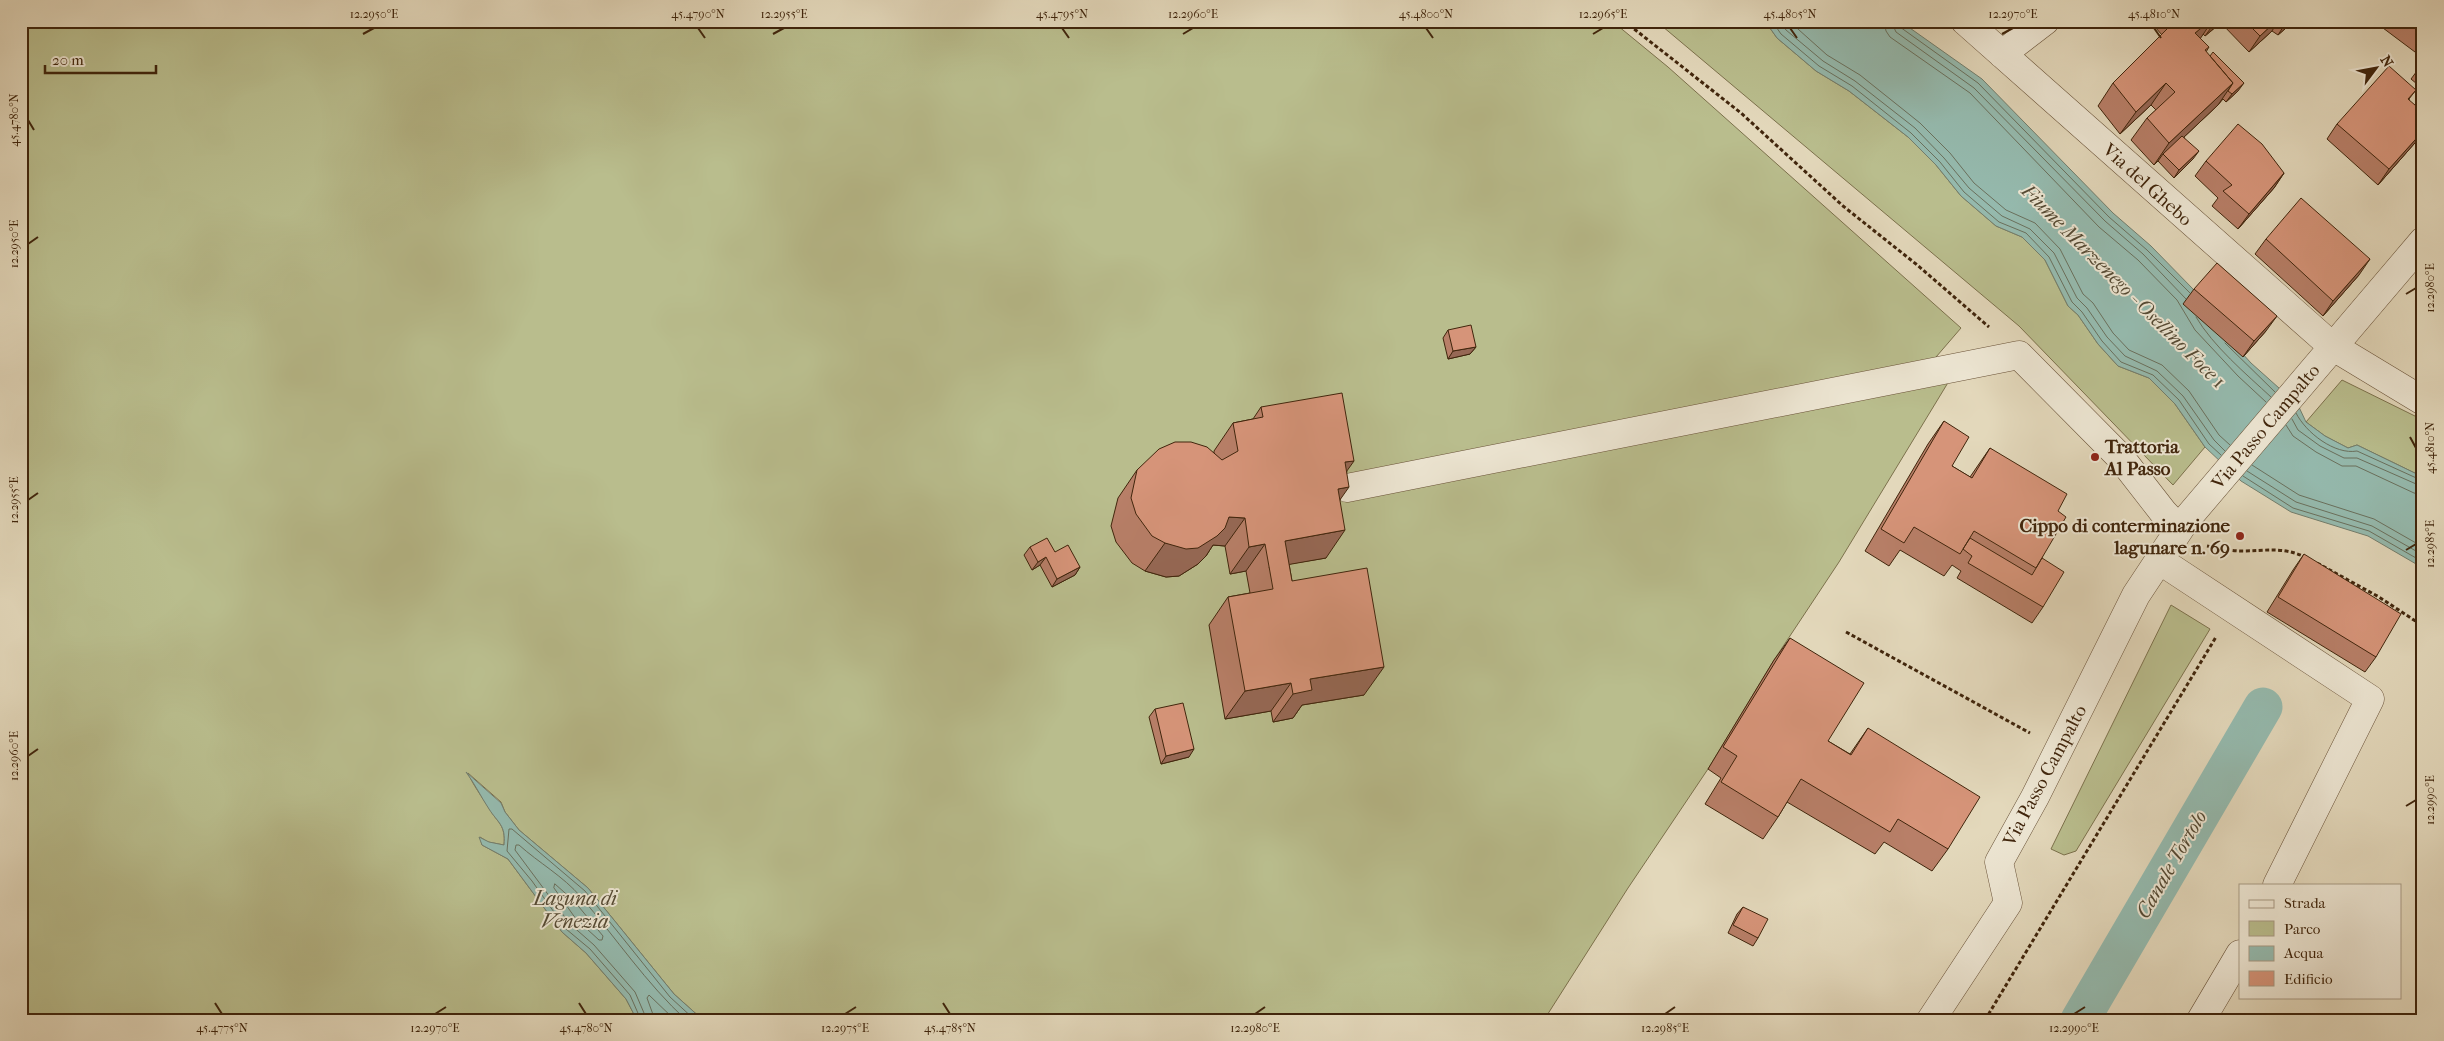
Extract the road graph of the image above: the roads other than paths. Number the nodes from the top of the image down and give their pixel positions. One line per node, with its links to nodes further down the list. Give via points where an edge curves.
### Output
1 (1965, 21): 3 (street, Via del Ghebo)
2 (2045, 21): 3 (street)
3 (2002, 54): 5 (street, Via del Ghebo)
4 (2423, 240): 5 (street, Via Passo Campalto)
5 (2332, 346): 6 (street, Via Passo Campalto); 8 (street, Via Passo Campalto)
6 (2423, 402)
7 (1347, 488): 8 (street, via 2019,355 2121,458 2162,512)
8 (2182, 525): 9 (street, Via Passo Campalto)
9 (2159, 560): 10 (street, via 2370,699); 12 (street, Via Passo Campalto, via 2136,595 1999,862 2008,903)
10 (2278, 884)
11 (2239, 956): 13 (street)
12 (1931, 1020)
13 (2201, 1020)

